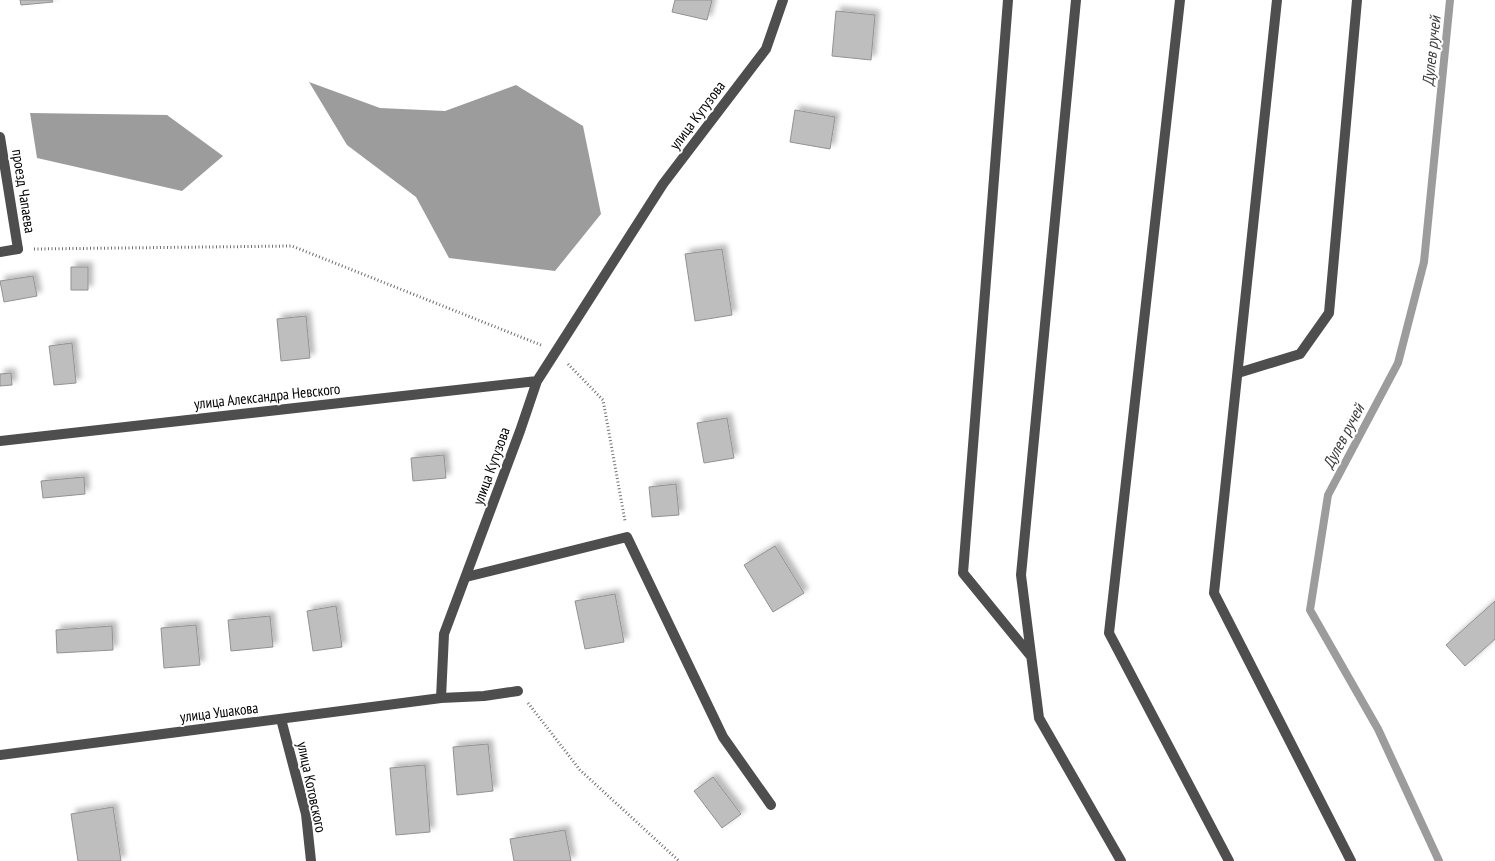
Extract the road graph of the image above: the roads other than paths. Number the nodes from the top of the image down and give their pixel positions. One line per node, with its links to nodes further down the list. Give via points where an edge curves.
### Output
1 (783, 0): 10 (street, улица Кутузова, via 766,50 663,184)
2 (1008, 0): 13 (street, via 963,573)
3 (1076, 0): 13 (street, via 1021,575)
4 (1180, 0): 21 (street, via 1109,633)
5 (1276, 0): 9 (street)
6 (1357, 0): 9 (street, via 1329,313 1300,354)
7 (0, 137): 8 (street, проезд Чапаева, via 18,249)
8 (0, 252)
9 (1238, 373): 22 (street, via 1214,592)
10 (536, 381): 11 (street, улица Александра Невского); 12 (street, улица Кутузова)
11 (0, 441)
12 (466, 577): 15 (street, улица Кутузова, via 444,634); 18 (street, via 627,537 723,737)
13 (1031, 656): 20 (street, via 1039,718)
14 (518, 691): 15 (street)
15 (441, 698): 16 (street, улица Ушакова)
16 (281, 719): 17 (street, улица Ушакова); 19 (street, улица Котовского, via 306,814)
17 (0, 755)
18 (771, 805)
19 (311, 861)
20 (1121, 861)
21 (1229, 861)
22 (1351, 861)

